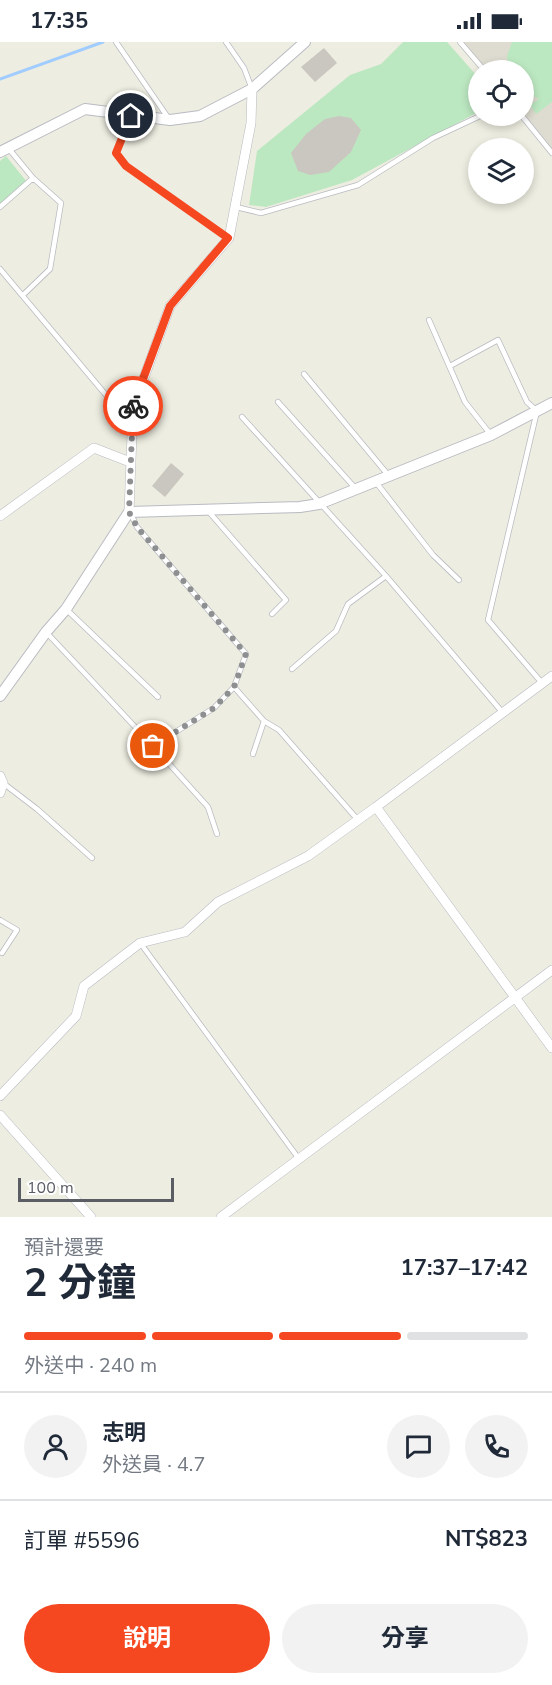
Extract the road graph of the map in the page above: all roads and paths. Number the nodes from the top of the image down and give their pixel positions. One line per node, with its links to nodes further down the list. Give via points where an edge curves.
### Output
1 (124, 42): 5 (lane)
2 (226, 42): 7 (lane, via 244,68)
3 (305, 42): 7 (street)
4 (460, 42): 6 (lane)
5 (117, 44): 9 (lane)
6 (475, 60)
7 (252, 89): 9 (street, via 200,116); 16 (street)
8 (131, 116): 9 (street); 12 (street, via 86,109); 17 (lane, via 116,153 126,166)
9 (170, 120)
10 (468, 122): 16 (lane, via 433,138 358,185 261,213)
11 (530, 126): 13 (lane)
12 (4, 150): 14 (lane)
13 (552, 153)
14 (33, 178): 15 (lane); 19 (lane, via 61,204 50,269)
15 (0, 207)
16 (236, 207): 17 (street)
17 (228, 238): 25 (street, via 170,306)
18 (0, 269): 19 (lane)
19 (23, 295): 25 (lane, via 106,395)
20 (429, 320): 21 (lane)
21 (450, 366): 26 (lane, via 498,340 527,402); 28 (lane, via 465,402)
22 (304, 374): 30 (lane)
23 (278, 402): 32 (lane)
24 (552, 403): 26 (street)
25 (132, 408): 29 (street)
26 (537, 411): 28 (street); 44 (lane, via 488,621)
27 (242, 417): 33 (lane)
28 (491, 435): 30 (street)
29 (130, 462): 35 (street); 36 (street, via 94,448)
30 (389, 476): 31 (street)
31 (375, 481): 32 (street); 38 (lane, via 433,555)
32 (356, 489): 33 (street)
33 (319, 504): 34 (street); 37 (lane)
34 (208, 510): 35 (street); 40 (lane, via 286,600)
35 (129, 512): 39 (street); 45 (lane, via 137,527 246,654)
36 (0, 516)
37 (386, 576): 42 (lane, via 348,604 336,631); 48 (lane)
38 (459, 580)
39 (66, 609): 41 (street); 47 (lane)
40 (272, 614)
41 (46, 632): 46 (street); 50 (lane)
42 (292, 669)
43 (552, 676): 44 (street)
44 (542, 683): 48 (street)
45 (234, 687): 49 (lane); 50 (lane, via 214,708)
46 (0, 696)
47 (158, 697)
48 (503, 712): 54 (street)
49 (264, 721): 51 (lane); 55 (lane, via 279,730)
50 (153, 746): 56 (lane, via 208,807)
51 (253, 754)
52 (1, 780): 53 (street); 57 (lane)
53 (0, 793)
54 (376, 807): 55 (street); 62 (street)
55 (358, 820): 59 (street, via 308,856 218,902 185,932)
56 (217, 834)
57 (92, 858)
58 (0, 920): 60 (lane, via 18,930)
59 (140, 943): 64 (street, via 84,986 76,1016); 66 (lane)
60 (2, 953)
61 (552, 970): 62 (street)
62 (514, 997): 63 (street); 66 (street)
63 (552, 1048)
64 (0, 1096)
65 (0, 1115): 67 (street)
66 (299, 1159): 68 (street)
67 (91, 1217)
68 (220, 1217)

